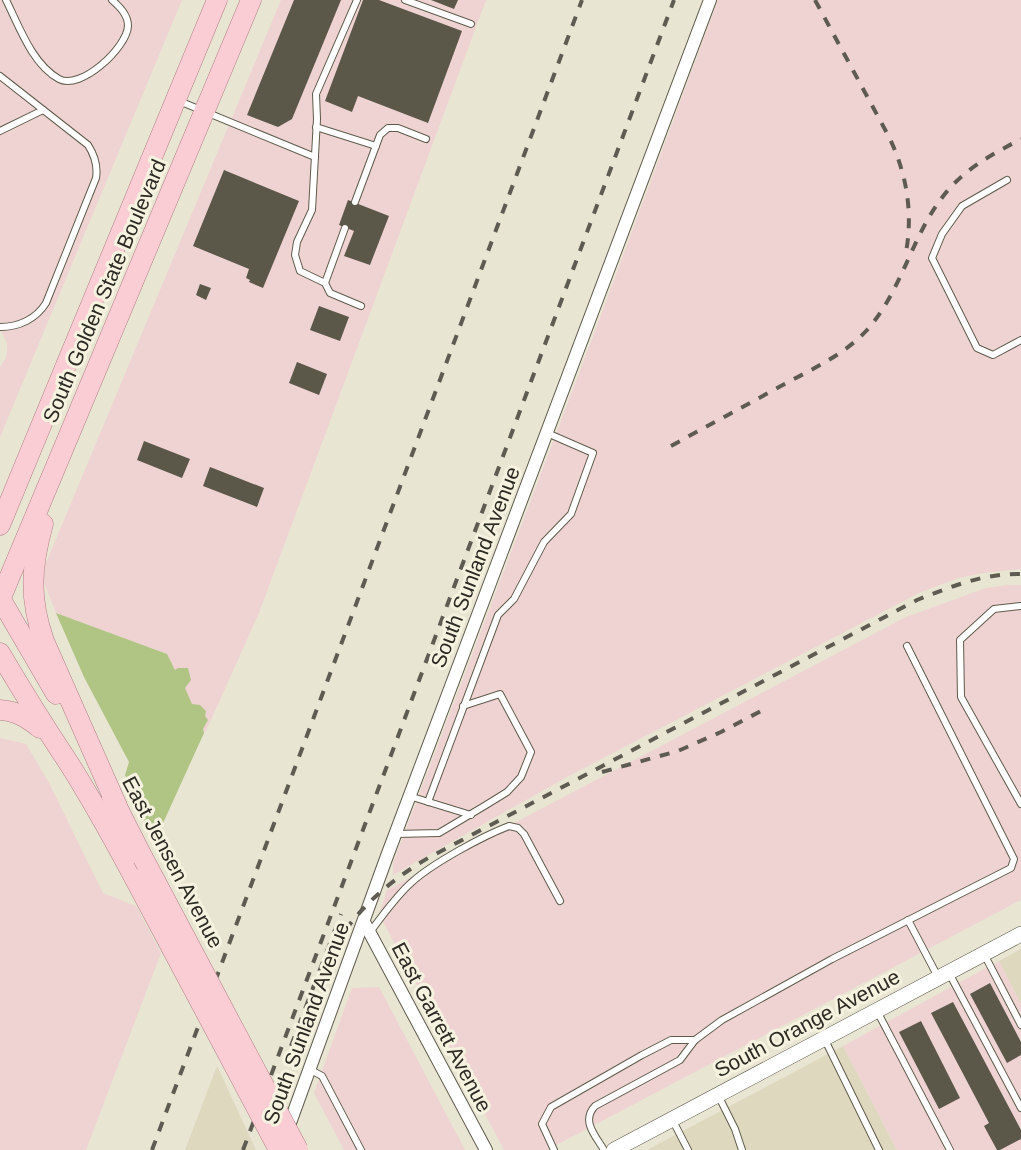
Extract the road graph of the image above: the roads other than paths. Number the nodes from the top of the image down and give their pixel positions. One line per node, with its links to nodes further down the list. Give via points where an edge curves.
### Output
1 (6, 0): 2 (lane, via 37,58 55,77 71,82 95,70 125,40 128,25 122,9)
2 (112, 0)
3 (217, 0): 10 (main road, South Golden State Boulevard)
4 (251, 0): 12 (main road, South Golden State Boulevard)
5 (357, 0): 13 (lane, via 316,94)
6 (405, 0): 8 (lane)
7 (711, 0): 25 (street, South Sunland Avenue)
8 (471, 24)
9 (0, 76): 11 (lane)
10 (176, 100): 12 (lane); 26 (main road, South Golden State Boulevard)
11 (43, 110): 14 (lane); 23 (lane, via 88,145 96,164 96,178 42,309 27,321)
12 (205, 111): 17 (lane); 27 (main road, South Golden State Boulevard)
13 (316, 127): 16 (lane); 17 (lane)
14 (0, 131)
15 (426, 139): 16 (lane, via 388,128)
16 (376, 146): 19 (lane)
17 (315, 157): 21 (lane, via 312,210 294,255 300,271)
18 (1007, 180): 24 (lane, via 962,206 942,234 932,258 977,348 993,355)
19 (355, 202)
20 (345, 228): 21 (lane)
21 (325, 283): 22 (lane, via 330,293)
22 (362, 306)
23 (0, 327)
24 (1021, 340)
25 (546, 433): 34 (lane, via 593,453 571,514 544,542 514,599 498,615); 37 (street, South Sunland Avenue)
26 (36, 438): 28 (main road); 29 (main road, South Golden State Boulevard)
27 (62, 455): 30 (main road, South Golden State Boulevard); 40 (main road, via 38,541 33,604 44,641)
28 (0, 498)
29 (0, 525)
30 (0, 599): 40 (main road, East Jensen Avenue)
31 (1021, 606): 39 (lane, via 994,609 960,640 960,697)
32 (907, 646): 44 (lane, via 1014,858 1011,868)
33 (0, 653): 36 (main road, East Jensen Avenue)
34 (463, 706): 38 (lane); 41 (lane, via 500,694 531,752 521,777 507,792)
35 (0, 710): 36 (main road, via 14,711)
36 (48, 734): 57 (main road, East Jensen Avenue, bridge, via 106,826)
37 (409, 796): 38 (lane); 42 (street, South Sunland Avenue)
38 (428, 802): 41 (lane)
39 (1021, 804)
40 (117, 806): 58 (main road, East Jensen Avenue, bridge)
41 (471, 814): 42 (lane, via 439,833)
42 (395, 834): 45 (street, South Sunland Avenue)
43 (560, 901): 45 (lane, via 524,834 509,826 417,878)
44 (908, 920): 48 (lane); 52 (lane, via 722,1020)
45 (367, 927): 53 (street, South Sunland Avenue); 60 (street, East Garrett Avenue)
46 (1021, 934): 47 (street, South Orange Avenue)
47 (984, 954): 48 (street, South Orange Avenue); 50 (lane)
48 (943, 975): 49 (street, South Orange Avenue); 55 (lane)
49 (877, 1010): 51 (street, South Orange Avenue); 67 (lane)
50 (1021, 1026)
51 (824, 1038): 54 (street, South Orange Avenue); 66 (lane)
52 (695, 1040): 61 (lane, via 671,1041 550,1107 542,1124); 62 (lane, via 680,1060 589,1112 588,1119)
53 (309, 1069): 57 (street, South Sunland Avenue); 59 (lane, via 322,1076)
54 (718, 1095): 56 (street, South Orange Avenue); 65 (lane)
55 (1021, 1108)
56 (672, 1119): 63 (street, South Orange Avenue); 64 (lane)
57 (280, 1150)
58 (298, 1150)
59 (361, 1150)
60 (486, 1150)
61 (554, 1150)
62 (604, 1150)
63 (614, 1150)
64 (688, 1150)
65 (742, 1150)
66 (879, 1150)
67 (951, 1150)

